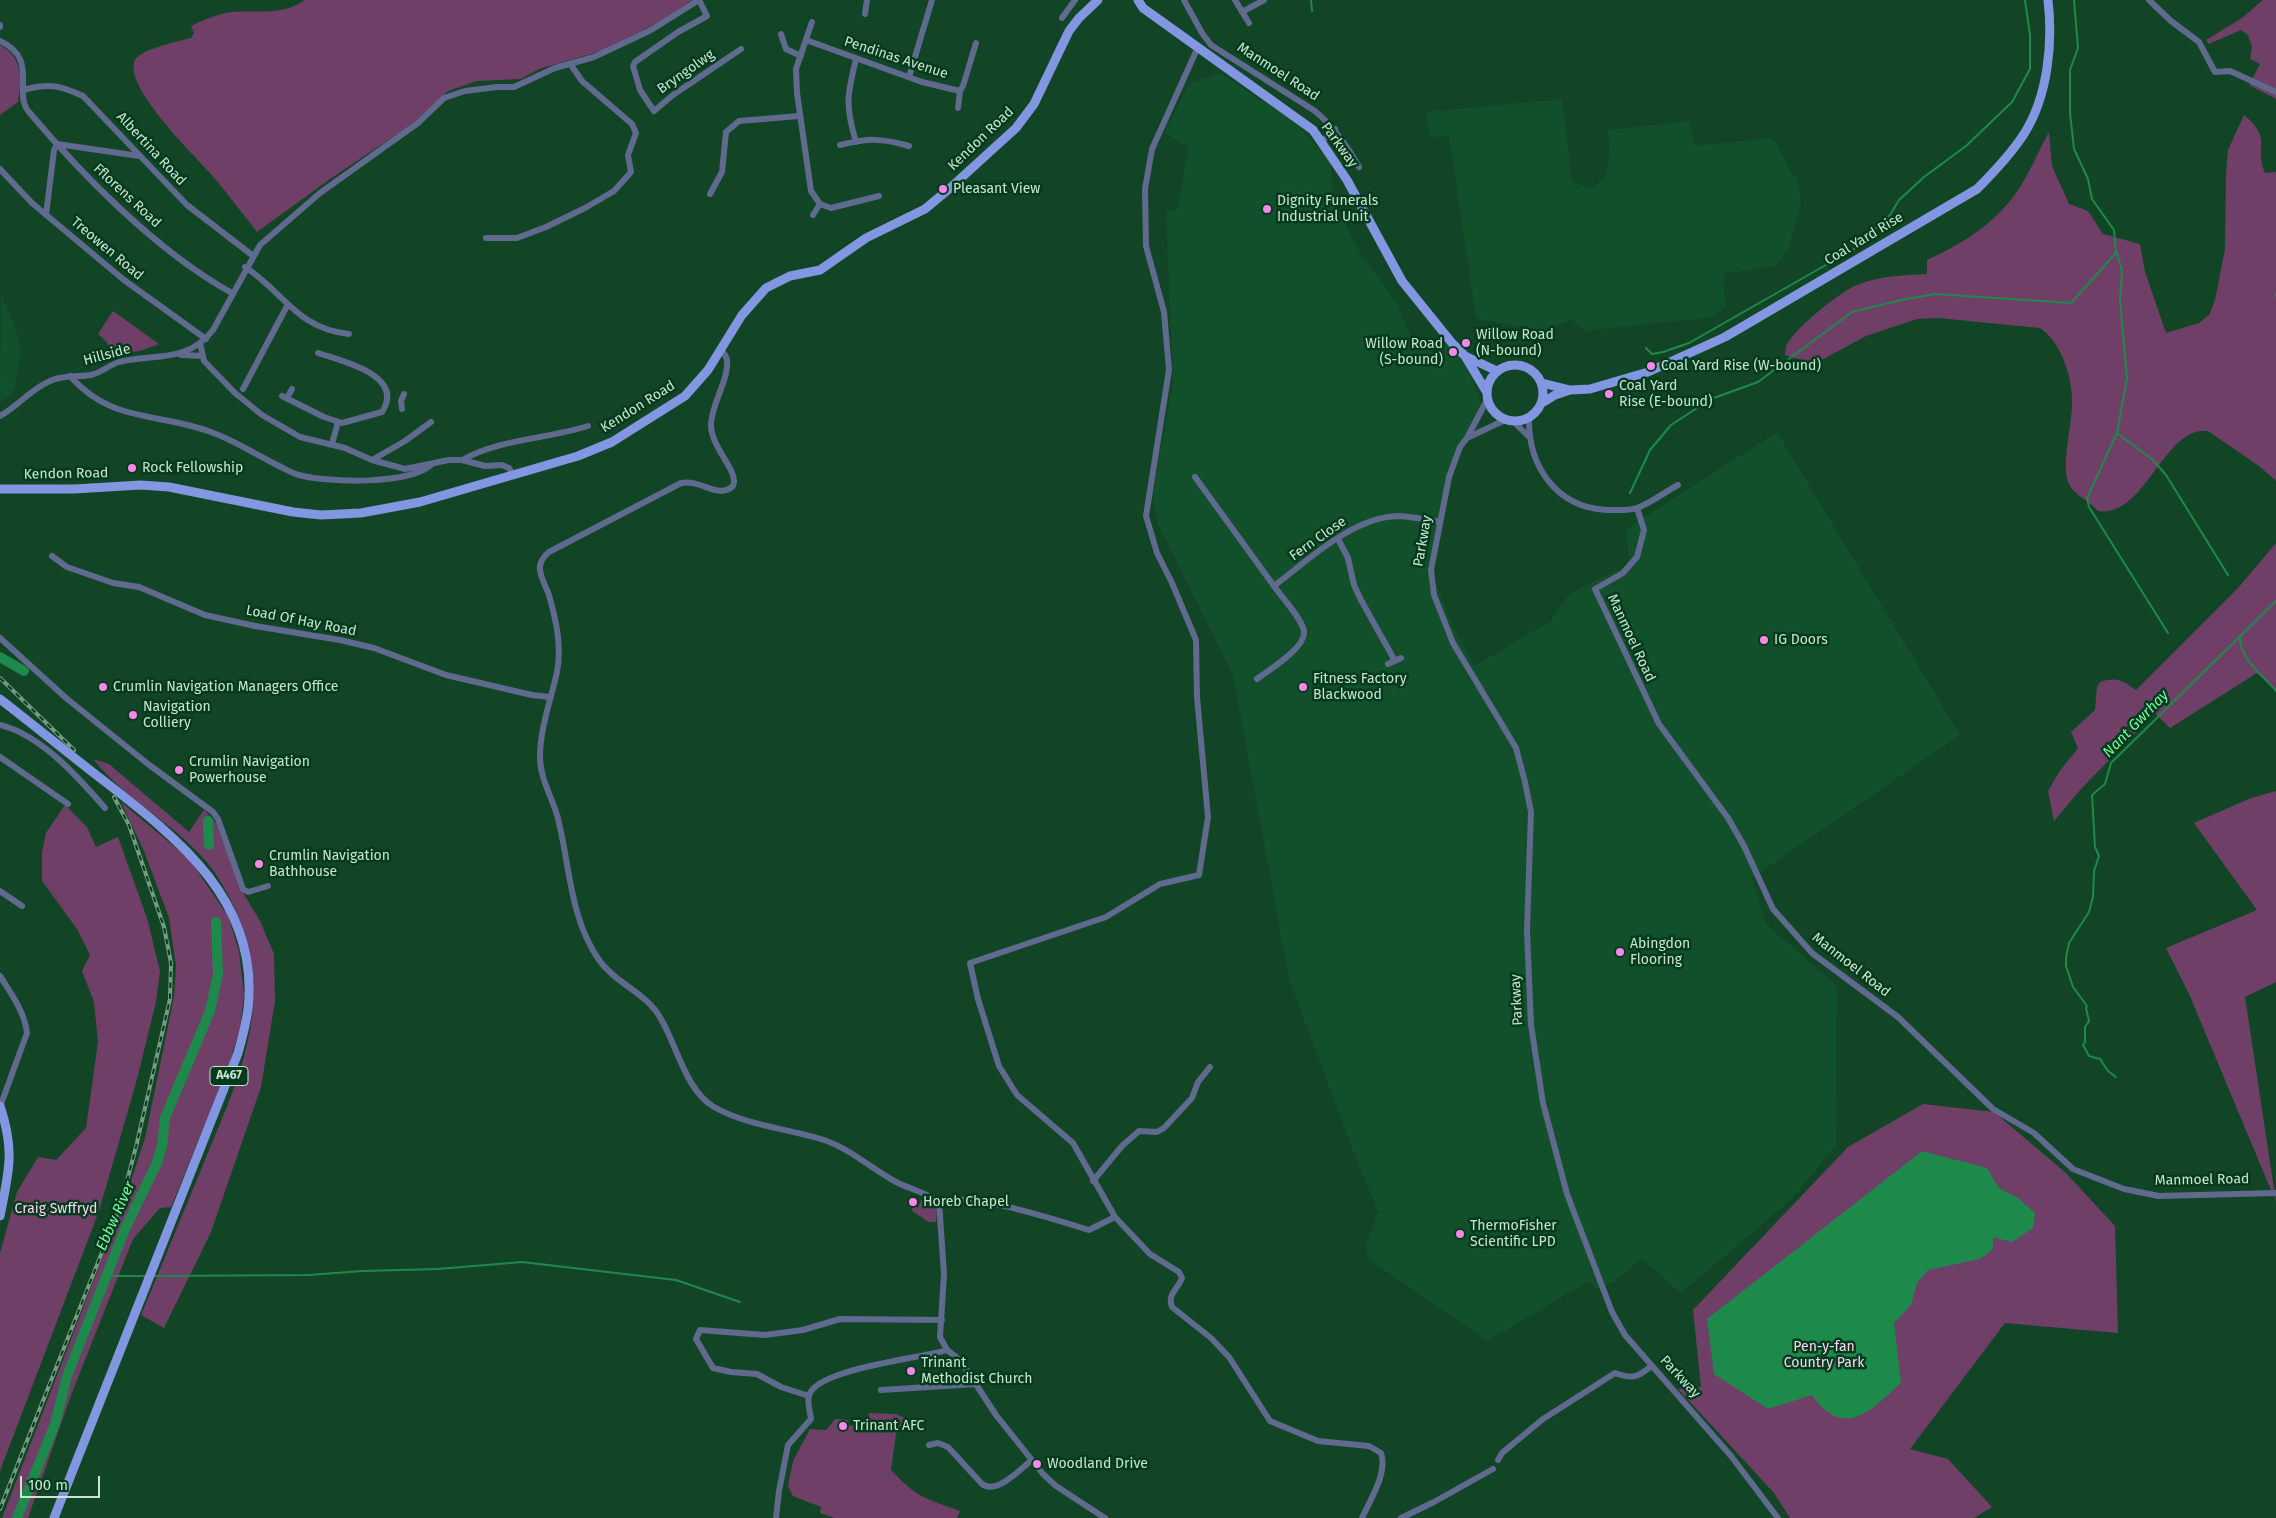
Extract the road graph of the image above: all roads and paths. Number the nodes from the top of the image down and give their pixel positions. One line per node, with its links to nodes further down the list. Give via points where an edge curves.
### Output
1 (699, 0): 22 (street, Bryngolwg, via 707,16 678,32 633,66 640,90 654,111); 25 (street, via 629,42)
2 (868, 0): 13 (street)
3 (932, 0): 26 (street)
4 (1075, 0): 14 (street)
5 (1098, 0): 53 (main road, Kendon Road, via 1069,32 1034,104 1016,128 925,209 866,238 820,270 790,276 766,288 742,315)
6 (1138, 0): 21 (main road, Parkway, via 1143,8)
7 (1184, 0): 32 (street, Manmoel Road, via 1211,45 1315,111)
8 (1235, 0): 12 (street)
9 (1264, 0): 12 (street)
10 (2048, 0): 63 (main road, Coal Yard Rise, via 2048,64 2039,100 2025,132 2002,163 1976,189 1725,337 1648,372 1590,389)
11 (2149, 0): 29 (street, via 2198,42 2215,72 2230,72)
12 (1242, 12): 16 (street)
13 (865, 14)
14 (1062, 18)
15 (812, 22): 18 (street)
16 (1249, 22)
17 (781, 34): 23 (street, via 786,49)
18 (806, 40): 23 (street); 24 (street, Pendinas Avenue)
19 (0, 41): 27 (street, via 15,52 22,64)
20 (976, 43): 28 (street, Pendinas Avenue)
21 (1198, 47): 34 (main road, Parkway, via 1313,130); 109 (street, via 1152,149 1145,189 1146,246 1164,312 1169,370 1146,516 1157,553 1196,640 1197,697 1208,817 1199,875 1160,884 1106,917 970,963 1000,1066 1016,1095 1073,1143)
22 (741, 49)
23 (801, 56): 31 (street, via 796,69)
24 (856, 59): 26 (street, Pendinas Avenue); 33 (street, via 847,106)
25 (571, 64): 46 (street, via 582,81 632,124 636,133 628,155 632,172 614,191 554,223 518,238); 47 (street, via 514,87 465,91 444,98 418,123 320,193 264,240)
26 (909, 77): 28 (street, Pendinas Avenue)
27 (23, 90): 35 (street, Fflorens Road, via 23,106); 38 (street, Albertina Road, via 48,84 83,96)
28 (960, 91): 30 (street)
29 (2276, 92)
30 (958, 108)
31 (800, 116): 41 (street, via 739,121 726,132 722,172); 43 (street, via 811,191)
32 (1334, 129): 34 (street); 39 (street, Manmoel Road)
33 (856, 142): 36 (street); 37 (street, via 885,139)
34 (1321, 142): 57 (main road, Parkway, via 1347,180 1402,281)
35 (57, 144): 38 (street); 44 (street); 49 (street, Fflorens Road, via 158,242 186,265)
36 (840, 146)
37 (909, 146)
38 (139, 156): 47 (street, Albertina Road, via 187,205)
39 (1358, 167)
40 (0, 169): 44 (street, Treowen Road)
41 (710, 194)
42 (879, 196): 43 (street, via 831,208)
43 (820, 204): 45 (street)
44 (46, 215): 52 (street, Treowen Road)
45 (813, 215)
46 (486, 238)
47 (252, 255): 48 (street)
48 (245, 267): 49 (street); 50 (street, via 260,277)
49 (232, 293): 52 (street)
50 (288, 306): 51 (street, via 330,332); 61 (street)
51 (349, 334)
52 (203, 341): 54 (street, Hillside); 56 (street)
53 (722, 351): 83 (main road, Kendon Road, via 685,396 612,442 578,456); 95 (street, via 727,365 713,408 711,434 734,476 734,486 720,492 694,482 680,483 545,555 540,572 560,646)
54 (179, 354): 56 (street); 59 (street, Hillside, via 122,361 95,374)
55 (318, 354): 66 (street, via 370,372 387,391)
56 (203, 356): 79 (street, via 217,375 262,416 300,437)
57 (1465, 356): 58 (main road); 64 (main road)
58 (1497, 371): 60 (main road, via 1520,365 1533,371); 64 (main road)
59 (70, 376): 71 (street, Hillside, via 50,381); 82 (street, via 82,390 112,408 211,432 298,475 368,481 399,477)
60 (1542, 383): 63 (main road, Coal Yard Rise); 69 (main road)
61 (243, 389)
62 (292, 389): 74 (street, via 285,397)
63 (1570, 390): 69 (main road, Coal Yard Rise)
64 (1486, 391): 67 (main road)
65 (404, 394): 68 (street)
66 (388, 399): 68 (street); 74 (street, via 382,412)
67 (1487, 400): 73 (main road, via 1497,416); 78 (street, Parkway)
68 (401, 401): 70 (street)
69 (1542, 403): 72 (main road)
70 (402, 409)
71 (1, 414)
72 (1529, 418): 73 (main road); 77 (street)
73 (1509, 421): 77 (street); 78 (street)
74 (338, 422): 79 (street)
75 (431, 422): 80 (street)
76 (588, 426): 81 (street, via 478,451)
77 (1529, 437): 87 (street, via 1536,460 1552,486 1566,496 1589,508)
78 (1467, 438): 88 (street, Parkway, via 1460,447 1449,477)
79 (332, 444): 80 (street)
80 (372, 460): 82 (street, via 405,468)
81 (462, 460): 82 (street); 83 (street, via 509,468)
82 (432, 464)
83 (513, 475): 86 (main road, Kendon Road, via 420,502 361,513 321,515 169,487)
84 (1194, 478): 91 (street)
85 (1678, 485): 87 (street)
86 (0, 489)
87 (1637, 508): 110 (street, Manmoel Road, via 1644,530 1637,557 1623,573 1595,589 1659,724 1728,818 1773,909 1786,926 1812,953 1898,1017 1993,1109 2034,1133 2073,1169 2124,1189 2159,1196)
88 (1440, 522): 89 (street, Fern Close, via 1388,517 1362,524); 116 (street, Parkway, via 1431,570 1434,595 1452,643 1516,748 1531,812 1527,931 1532,1025 1543,1103 1567,1194 1612,1312 1625,1335)
89 (1338, 539): 91 (street, Fern Close); 93 (street, via 1348,558 1361,600)
90 (52, 556): 95 (street, Load Of Hay Road, via 67,567 113,583 139,587 205,614 374,648 446,675)
91 (1274, 586): 94 (street, via 1302,625 1303,637 1296,649)
92 (0, 638): 101 (street, via 66,698 212,812 218,819 243,889 248,892)
93 (1395, 661)
94 (1257, 679)
95 (550, 697): 111 (street, via 540,766 557,817 573,898 584,932 607,969 645,998 661,1017 700,1097 746,1122 810,1136 840,1147 894,1181)
96 (0, 699): 124 (main road, A467, via 149,815 202,866 235,918 246,956 248,980 247,1018 238,1053)
97 (0, 725): 100 (street, via 41,744)
98 (0, 757): 99 (street)
99 (68, 804)
100 (105, 808)
101 (268, 886)
102 (0, 891): 103 (street)
103 (22, 906)
104 (0, 976): 107 (street, via 26,1026 26,1040)
105 (1210, 1067): 109 (street, via 1198,1082 1192,1098 1164,1128 1157,1132 1139,1131)
106 (0, 1086): 107 (street)
107 (7, 1088): 108 (street)
108 (0, 1107): 112 (main road, via 11,1157)
109 (1093, 1181): 113 (street)
110 (2276, 1193)
111 (940, 1202): 113 (street, via 952,1200 1003,1205 1089,1230); 114 (street, via 944,1274)
112 (0, 1216)
113 (1115, 1217): 127 (street, via 1150,1254 1179,1272 1182,1278 1169,1300 1172,1307 1229,1357 1270,1421 1318,1442 1369,1446 1381,1453 1384,1461 1382,1470)
114 (942, 1320): 115 (street, via 940,1336); 119 (street, via 840,1319 803,1330 765,1335 700,1330 696,1340 713,1368 757,1374)
115 (947, 1350): 117 (street, via 960,1360); 119 (street, via 849,1372 820,1382)
116 (1651, 1366): 122 (street, via 1638,1377 1629,1378 1615,1373 1543,1419); 129 (street, Parkway, via 1731,1456)
117 (976, 1384): 118 (street); 121 (street)
118 (881, 1390)
119 (808, 1396): 125 (street, via 811,1419 788,1445 778,1490)
120 (929, 1445): 121 (street, via 938,1443 948,1447 988,1487 998,1486)
121 (1032, 1460): 126 (street, via 1056,1486)
122 (1498, 1460)
123 (1492, 1469): 128 (street)
124 (54, 1518)
125 (776, 1518)
126 (1106, 1518)
127 (1362, 1518)
128 (1401, 1518)
129 (1778, 1518)

